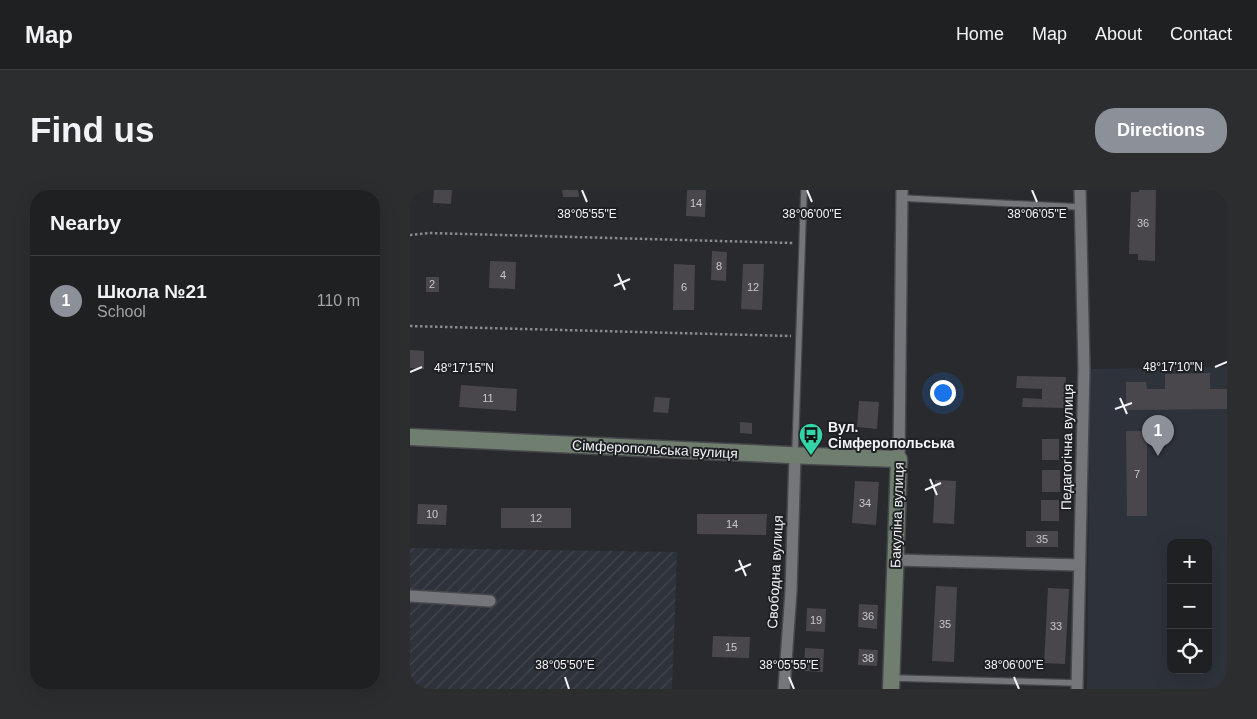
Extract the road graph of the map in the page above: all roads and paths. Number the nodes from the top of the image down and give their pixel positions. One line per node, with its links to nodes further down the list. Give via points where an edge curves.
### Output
1 (804, 190): 6 (lane)
2 (1080, 190): 4 (street, Педагогічна вулиця)
3 (902, 194): 4 (lane); 11 (street, Бакуліна вулиця)
4 (1079, 206): 13 (street, Педагогічна вулиця, via 1084,369)
5 (410, 235): 6 (path)
6 (802, 243): 8 (lane)
7 (410, 326): 8 (path)
8 (799, 337): 10 (lane)
9 (410, 437): 10 (street, Сімферопольська вулиця)
10 (795, 455): 11 (street, Сімферопольська вулиця); 18 (street, Свободна вулиця)
11 (899, 459): 12 (street, Бакуліна вулиця)
12 (896, 560): 13 (street); 16 (street, Бакуліна вулиця)
13 (1079, 565): 17 (street, Педагогічна вулиця)
14 (410, 596): 15 (street)
15 (490, 601)
16 (892, 683): 17 (lane)
17 (1077, 686)
18 (784, 689)

